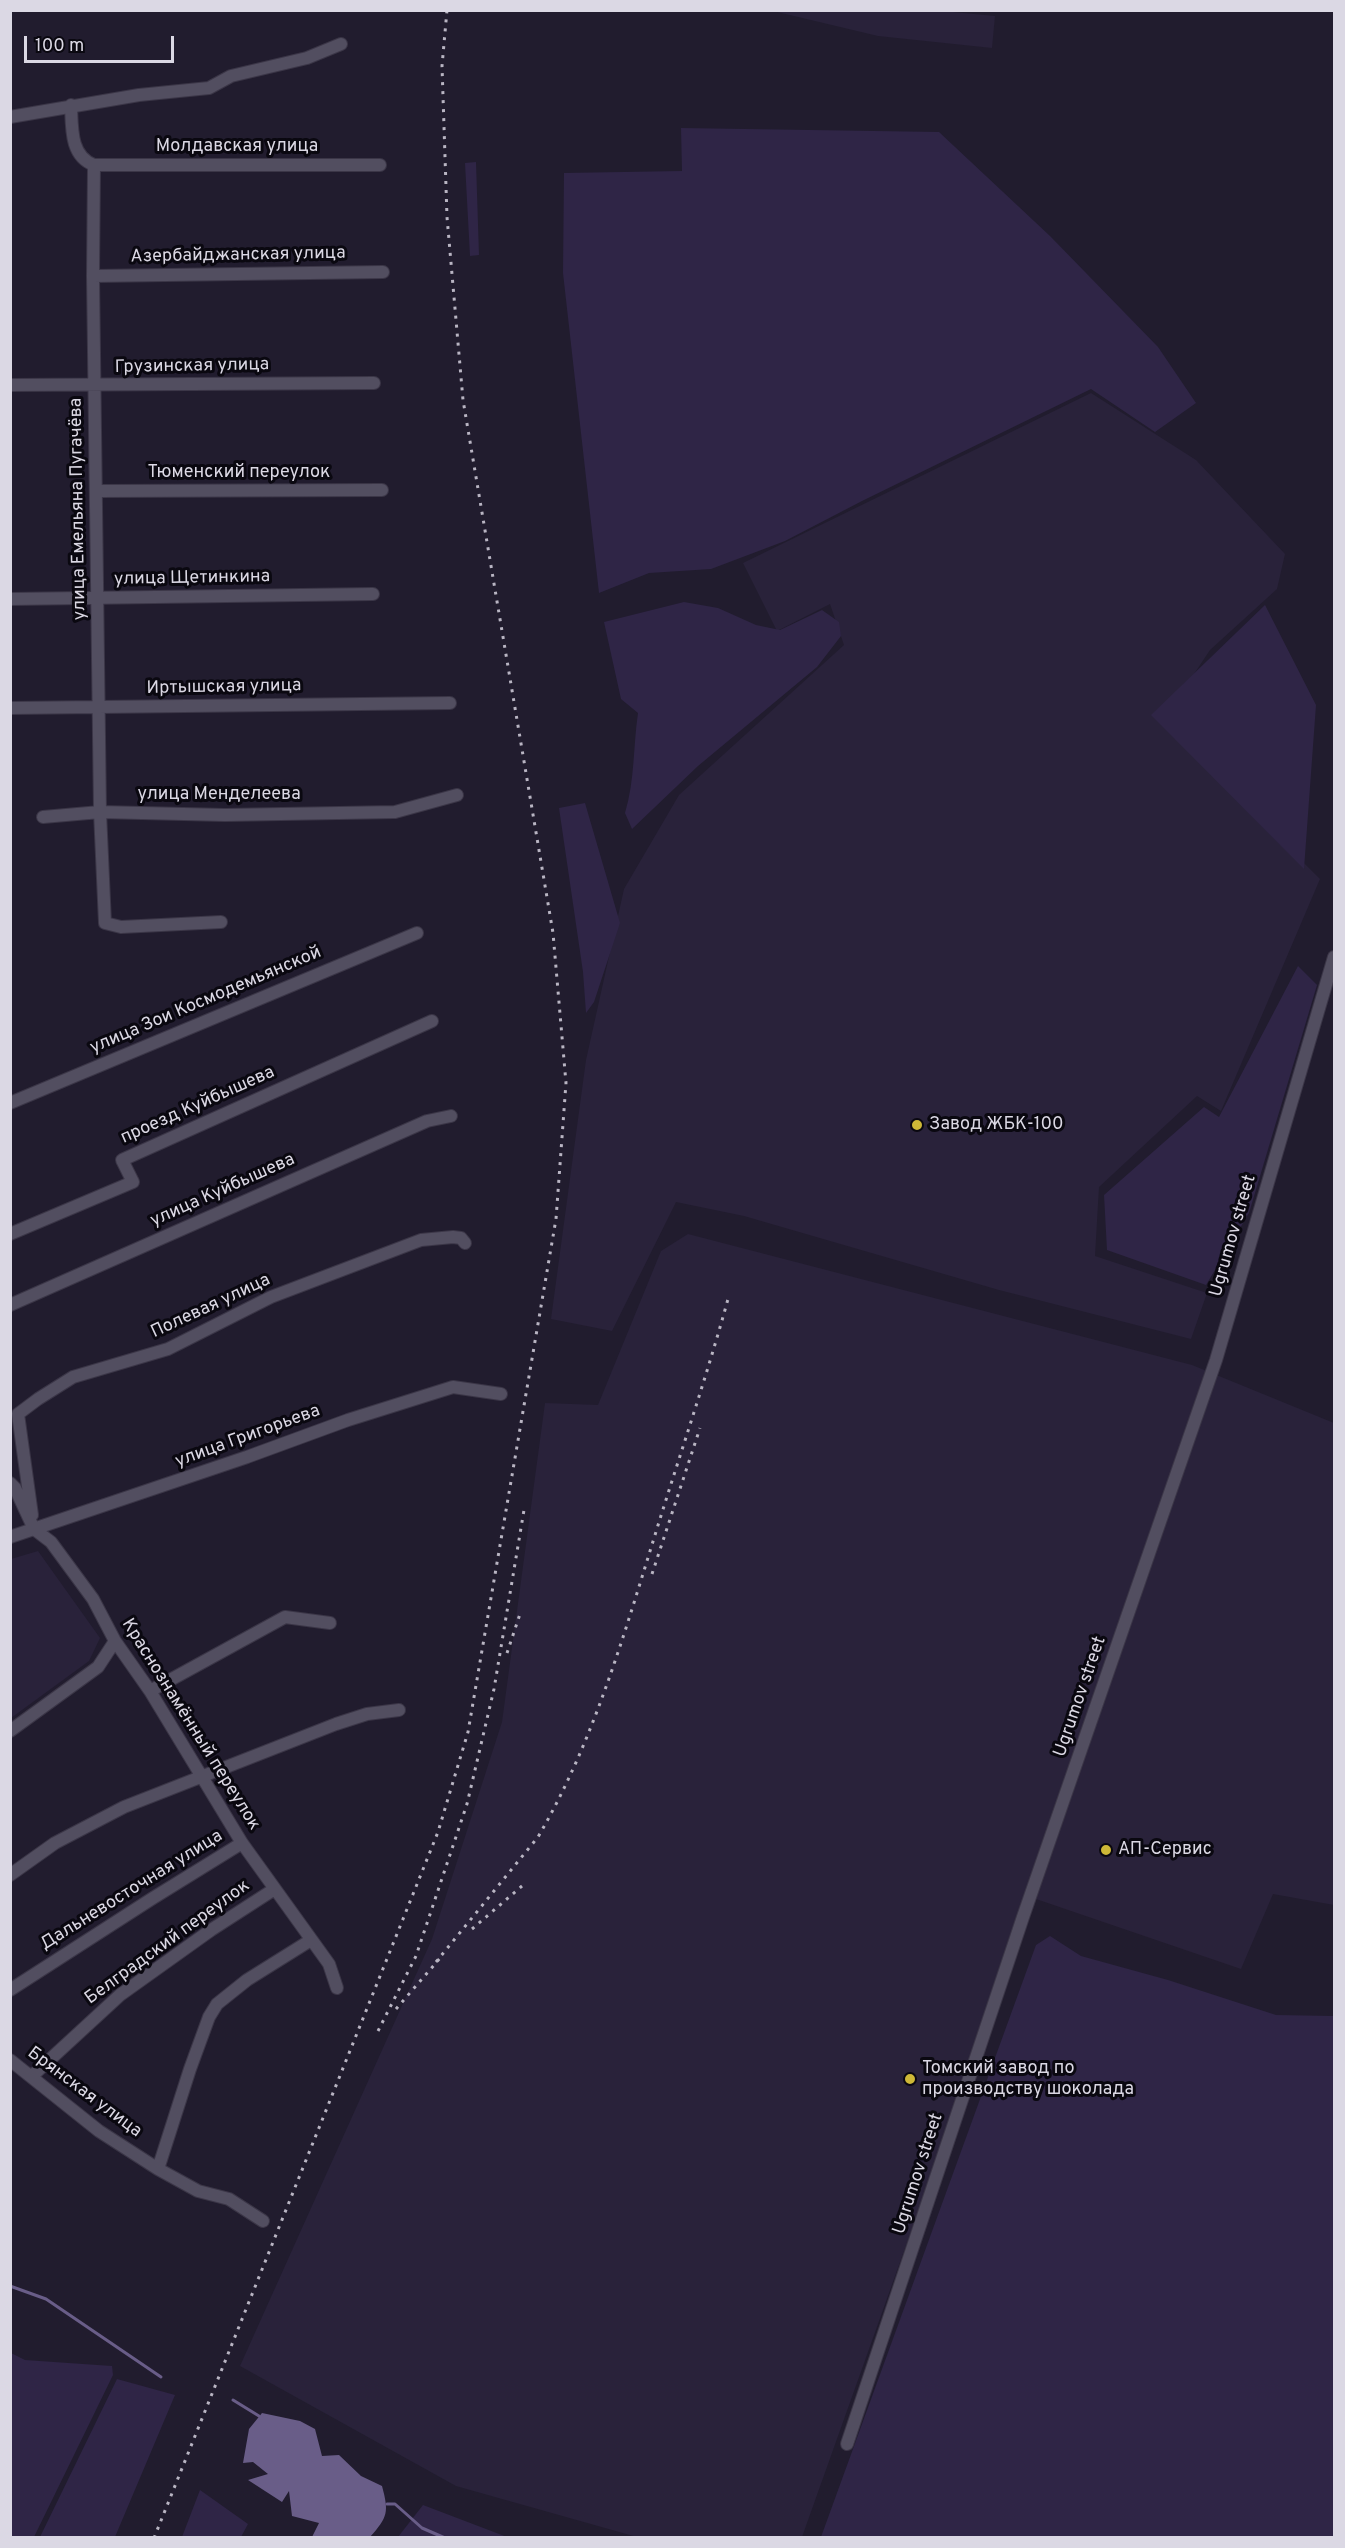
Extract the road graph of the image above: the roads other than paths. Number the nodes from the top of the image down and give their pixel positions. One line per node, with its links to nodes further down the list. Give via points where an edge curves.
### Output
1 (341, 44): 2 (street, via 307,58 231,76 209,88)
2 (71, 105): 3 (street); 4 (street, via 77,153 83,161)
3 (10, 117)
4 (94, 165): 5 (street, Молдавская улица); 7 (street, улица Емельяна Пугачёва)
5 (380, 165)
6 (383, 272): 7 (street, Азербайджанская улица)
7 (93, 276): 10 (street, улица Емельяна Пугачёва)
8 (374, 383): 10 (street, Грузинская улица)
9 (10, 385): 10 (street, Грузинская улица)
10 (96, 386): 12 (street, улица Емельяна Пугачёва)
11 (382, 490): 12 (street, Тюменский переулок)
12 (97, 491): 15 (street, улица Емельяна Пугачёва)
13 (373, 594): 15 (street, улица Щетинкина)
14 (10, 599): 15 (street, улица Щетинкина)
15 (98, 599): 18 (street, улица Емельяна Пугачёва)
16 (444, 702): 18 (street, Иртышская улица)
17 (10, 708): 18 (street, Иртышская улица)
18 (100, 708): 20 (street, улица Емельяна Пугачёва)
19 (457, 795): 20 (street, улица Менделеева, via 395,812)
20 (100, 812): 21 (street, улица Менделеева); 22 (street, улица Емельяна Пугачёва, via 105,923 121,927)
21 (43, 817)
22 (221, 922)
23 (417, 933): 26 (street, улица Зои Космодемьянской)
24 (1335, 957): 51 (street, Ugrumov street, via 1216,1360 1024,1915)
25 (432, 1021): 28 (street, проезд Куйбышева, via 122,1160 133,1182)
26 (10, 1103)
27 (452, 1116): 30 (street, улица Куйбышева, via 427,1121)
28 (10, 1234)
29 (465, 1244): 33 (street, Полевая улица, via 461,1238 453,1237 421,1240 272,1297 168,1349 73,1377 38,1399 18,1414)
30 (10, 1305)
31 (501, 1394): 33 (street, улица Григорьева, via 453,1387)
32 (10, 1483): 33 (street, Краснознамённый переулок)
33 (34, 1529): 34 (street, улица Григорьева); 36 (street, Краснознамённый переулок, via 51,1542 93,1599)
34 (10, 1537)
35 (330, 1623): 37 (street, via 285,1617)
36 (115, 1641): 37 (street, Краснознамённый переулок); 39 (street, via 98,1667)
37 (150, 1691): 40 (street, Краснознамённый переулок)
38 (399, 1710): 40 (street, via 367,1714 336,1724)
39 (10, 1731)
40 (203, 1777): 41 (street, Краснознамённый переулок); 42 (street, via 124,1807 55,1843)
41 (242, 1844): 43 (street, Краснознамённый переулок); 46 (street, Дальневосточная улица)
42 (10, 1875)
43 (273, 1890): 44 (street, Краснознамённый переулок); 48 (street, Белградский переулок, via 120,1995)
44 (311, 1940): 45 (street, Краснознамённый переулок, via 329,1964); 49 (street, via 217,2004 209,2017)
45 (337, 1988)
46 (10, 1990)
47 (10, 2060): 48 (street, Брянская улица)
48 (32, 2076): 49 (street, Брянская улица, via 99,2131)
49 (158, 2169): 50 (street, Брянская улица, via 198,2191 229,2199)
50 (263, 2221)
51 (848, 2444)

